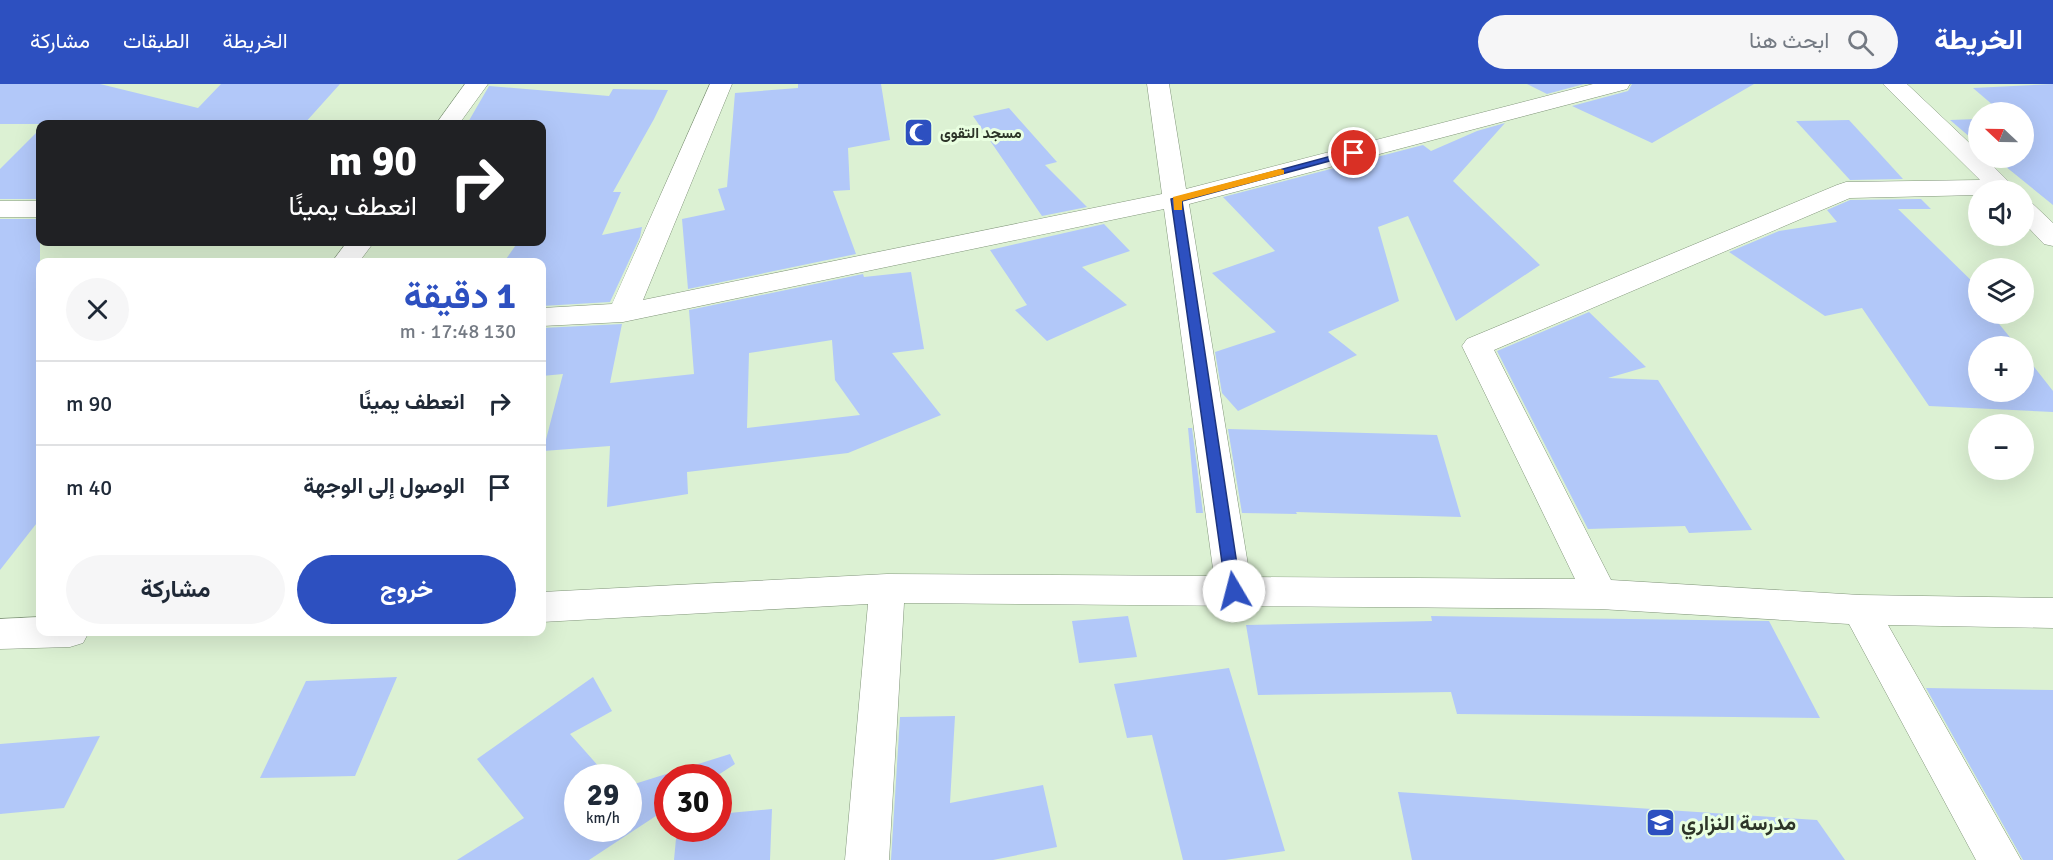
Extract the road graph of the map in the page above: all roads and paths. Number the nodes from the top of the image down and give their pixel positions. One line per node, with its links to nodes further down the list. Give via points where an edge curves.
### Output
1 (477, 84): 6 (street)
2 (722, 84): 16 (street)
3 (1158, 84): 9 (street)
4 (1619, 84): 9 (street)
5 (1894, 84): 7 (street)
6 (450, 120)
7 (1994, 180)
8 (1968, 189): 20 (street, via 1846,190 1477,346)
9 (1177, 199): 16 (street); 19 (street)
10 (0, 209): 11 (street)
11 (36, 209)
12 (2034, 219): 13 (street)
13 (2053, 238)
14 (358, 246): 15 (street)
15 (348, 258)
16 (623, 314): 17 (street)
17 (546, 317)
18 (887, 588): 19 (street); 21 (street); 26 (street)
19 (1234, 591): 20 (street)
20 (1600, 594): 22 (street)
21 (546, 607)
22 (1860, 610): 23 (street); 27 (street)
23 (2053, 613)
24 (36, 633): 25 (street)
25 (0, 634)
26 (867, 860)
27 (1999, 860)

